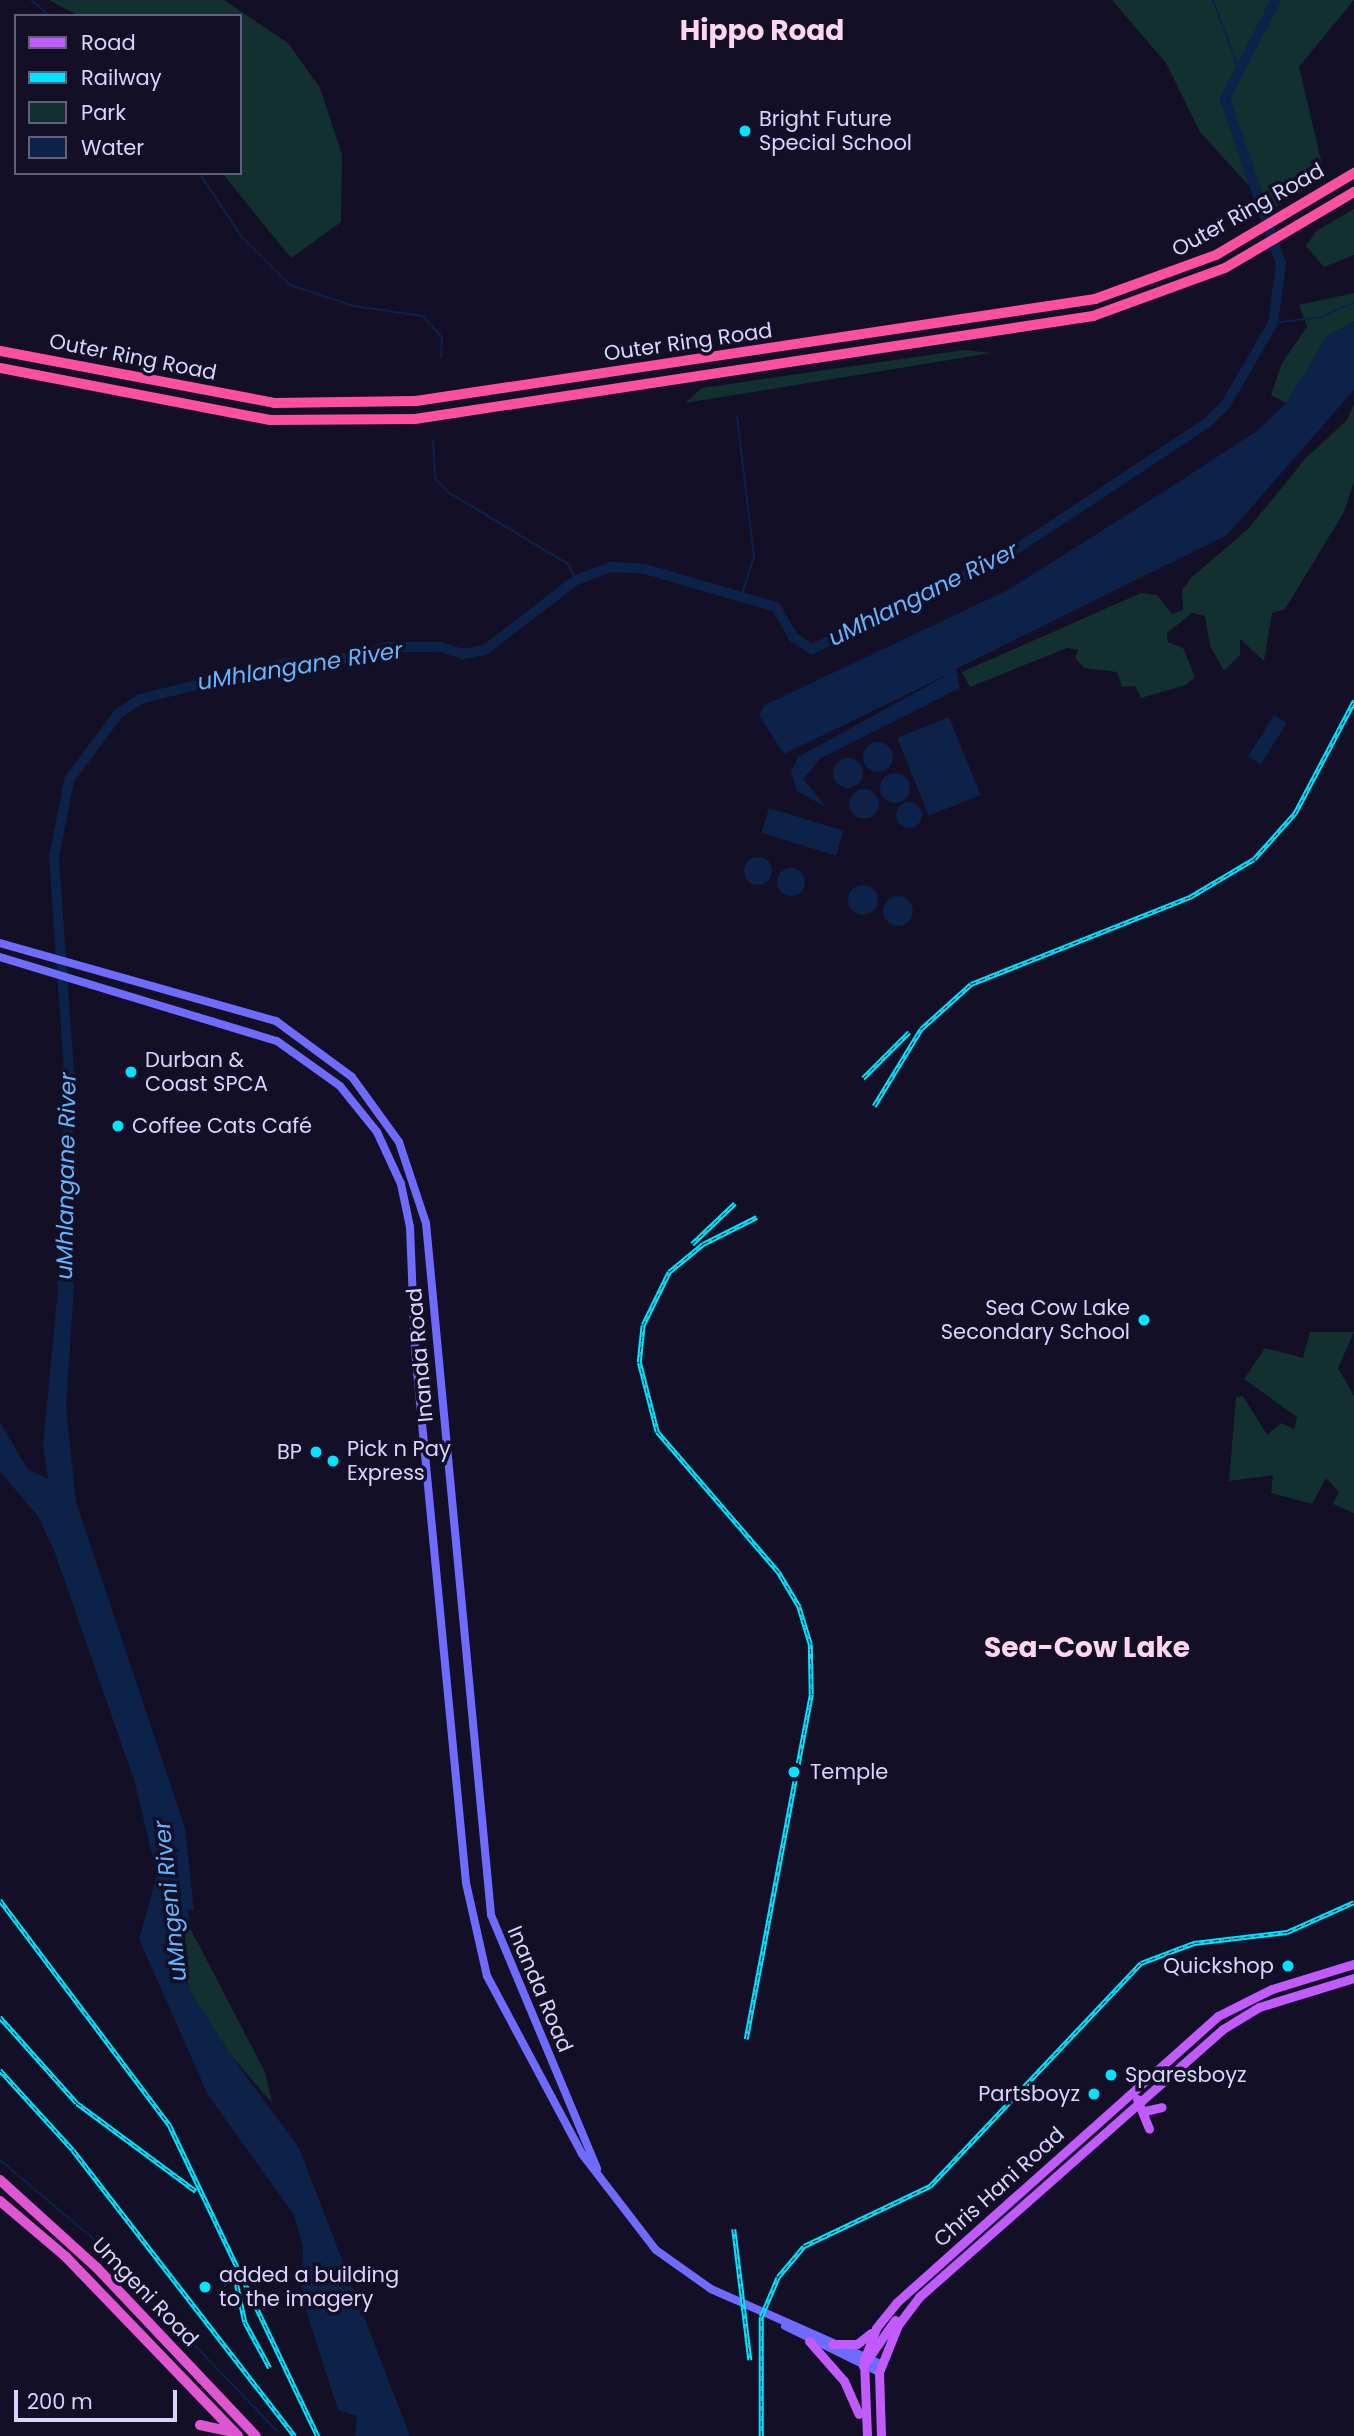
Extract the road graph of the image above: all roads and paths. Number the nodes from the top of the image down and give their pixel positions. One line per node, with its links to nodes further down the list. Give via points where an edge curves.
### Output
1 (1354, 173): 5 (highway, Outer Ring Road, via 1250,236 1167,276 1057,307 388,404 274,403)
2 (1354, 192): 6 (highway, Outer Ring Road, via 1258,251 1152,298 1065,322 386,422 270,420)
3 (0, 344): 5 (highway)
4 (0, 351): 5 (highway, Outer Ring Road)
5 (67, 362)
6 (1, 368)
7 (0, 943): 17 (main road, Inanda Road, via 38,957 242,1007 306,1039 363,1088 408,1163 426,1223 491,1915)
8 (0, 957): 17 (main road, Inanda Road, via 245,1027 294,1049 353,1099 394,1167 410,1227 415,1350 468,1899 496,1998)
9 (1354, 1964): 11 (main road, Chris Hani Road, via 1233,2006)
10 (1354, 1978): 12 (main road, Chris Hani Road, via 1248,2013)
11 (1155, 2072): 12 (main road); 13 (main road, Chris Hani Road)
12 (1168, 2078): 14 (main road, Chris Hani Road)
13 (1132, 2092): 14 (main road); 22 (main road, Chris Hani Road, via 897,2302)
14 (1142, 2106): 15 (main road); 16 (main road); 20 (main road, Chris Hani Road)
15 (1162, 2107)
16 (1149, 2129)
17 (600, 2177): 21 (main road, Inanda Road, via 615,2202 672,2264)
18 (0, 2180): 29 (highway, Umgeni Road, via 97,2268)
19 (0, 2201): 28 (highway, Umgeni Road, via 66,2257)
20 (919, 2297): 25 (main road); 26 (main road, Chris Hani Road)
21 (768, 2315): 23 (main road); 24 (main road)
22 (876, 2328): 24 (main road, via 857,2344); 25 (main road, Chris Hani Road)
23 (809, 2341): 25 (main road); 30 (main road, via 844,2381)
24 (832, 2344): 25 (main road)
25 (866, 2361): 26 (main road); 30 (main road, Chris Hani Road)
26 (880, 2368): 31 (main road)
27 (200, 2425): 28 (highway)
28 (237, 2435)
29 (256, 2436)
30 (866, 2436)
31 (881, 2436)

